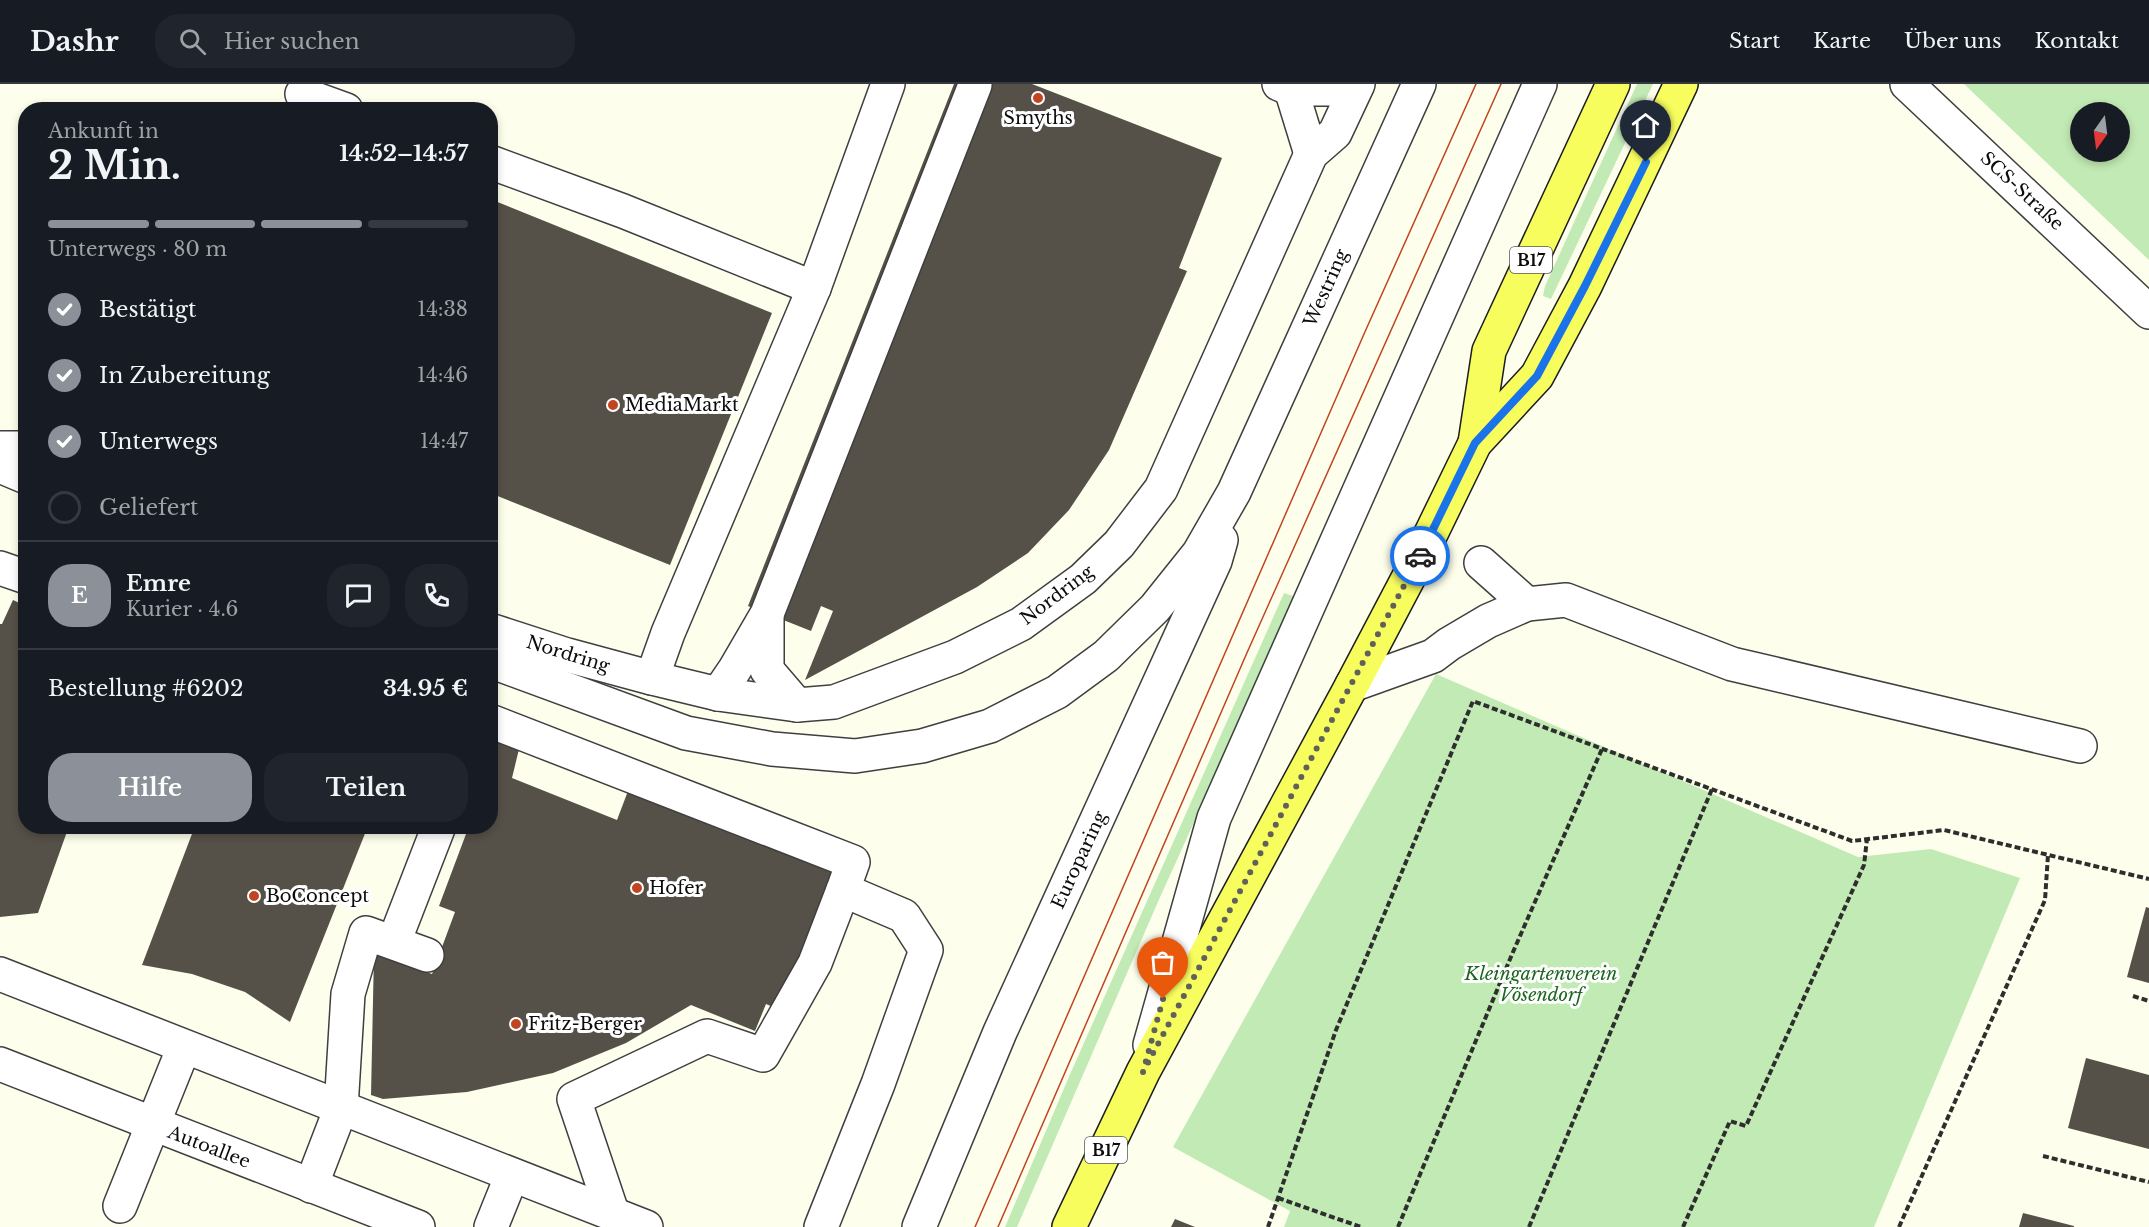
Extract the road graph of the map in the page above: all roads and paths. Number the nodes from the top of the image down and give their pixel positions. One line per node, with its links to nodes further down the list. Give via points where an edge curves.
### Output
1 (888, 84): 14 (street)
2 (1419, 84): 21 (street, Westring)
3 (1613, 84): 16 (main road, B17, via 1489,351)
4 (1681, 84): 16 (main road, B17, via 1585,286 1537,376)
5 (1908, 84): 15 (street, SCS-Straße)
6 (975, 85): 26 (street)
7 (1285, 86): 8 (street); 12 (street)
8 (1357, 87): 12 (street, Nordring, via 1335,133)
9 (1535, 95): 49 (street, via 1214,818)
10 (301, 96): 11 (street)
11 (320, 102)
12 (1311, 154): 32 (street, Nordring, via 1161,489 1119,544 1083,579 1021,624 955,657 834,702)
13 (498, 165): 14 (street)
14 (814, 288): 29 (street)
15 (2145, 305)
16 (1475, 443): 30 (main road, B17)
17 (0, 448): 18 (street)
18 (18, 448)
19 (0, 466): 20 (street)
20 (18, 474)
21 (1234, 492): 28 (street, Nordring, via 1199,553 1155,608 1106,656 1057,692 990,726 922,746 855,756 772,749 686,733); 63 (street, Europaring, via 1215,561 1000,1032)
22 (1481, 563): 25 (street)
23 (0, 568): 24 (street)
24 (18, 574)
25 (1527, 604): 30 (street, via 1488,621 1433,656); 34 (street, via 1566,600 1732,664)
26 (767, 614): 31 (street); 32 (street, via 767,670)
27 (498, 633): 29 (street, Nordring)
28 (498, 664)
29 (652, 678): 31 (street, Nordring)
30 (1352, 685): 49 (main road, B17)
31 (718, 694): 32 (street, Nordring)
32 (797, 705)
33 (498, 724): 41 (street, via 853,862)
34 (2080, 746)
35 (1602, 749): 36 (path); 56 (path, via 1473,701 1336,1030); 67 (path)
36 (1712, 789): 38 (path, via 1852,841); 68 (path)
37 (436, 834): 42 (street)
38 (1867, 839): 39 (path, via 1944,830); 69 (path, via 1864,865 1746,1126 1730,1121)
39 (2048, 855): 40 (path); 70 (path, via 2045,900)
40 (2149, 879)
41 (843, 890): 58 (street, via 815,963 763,1055 707,1036 574,1099); 62 (street, via 904,916 926,950)
42 (394, 942): 43 (street); 50 (street, via 366,933 348,994)
43 (427, 955)
44 (0, 974): 47 (street)
45 (2133, 996): 46 (path)
46 (2149, 1000)
47 (184, 1047): 50 (street); 51 (street)
48 (0, 1064): 51 (street, Autoallee)
49 (1143, 1072): 64 (main road, B17)
50 (341, 1108): 53 (street); 55 (street)
51 (152, 1125): 55 (street, Autoallee); 57 (street)
52 (2043, 1156): 54 (path)
53 (512, 1175): 58 (street); 60 (street)
54 (2149, 1182)
55 (312, 1186): 59 (street, Autoallee)
56 (1278, 1198): 65 (path); 66 (path)
57 (120, 1206)
58 (613, 1215): 61 (street)
59 (418, 1227)
60 (491, 1227)
61 (646, 1227)
62 (821, 1227)
63 (919, 1227)
64 (1069, 1227)
65 (1268, 1227)
66 (1361, 1227)
67 (1398, 1227)
68 (1529, 1227)
69 (1683, 1227)
70 (1899, 1227)

